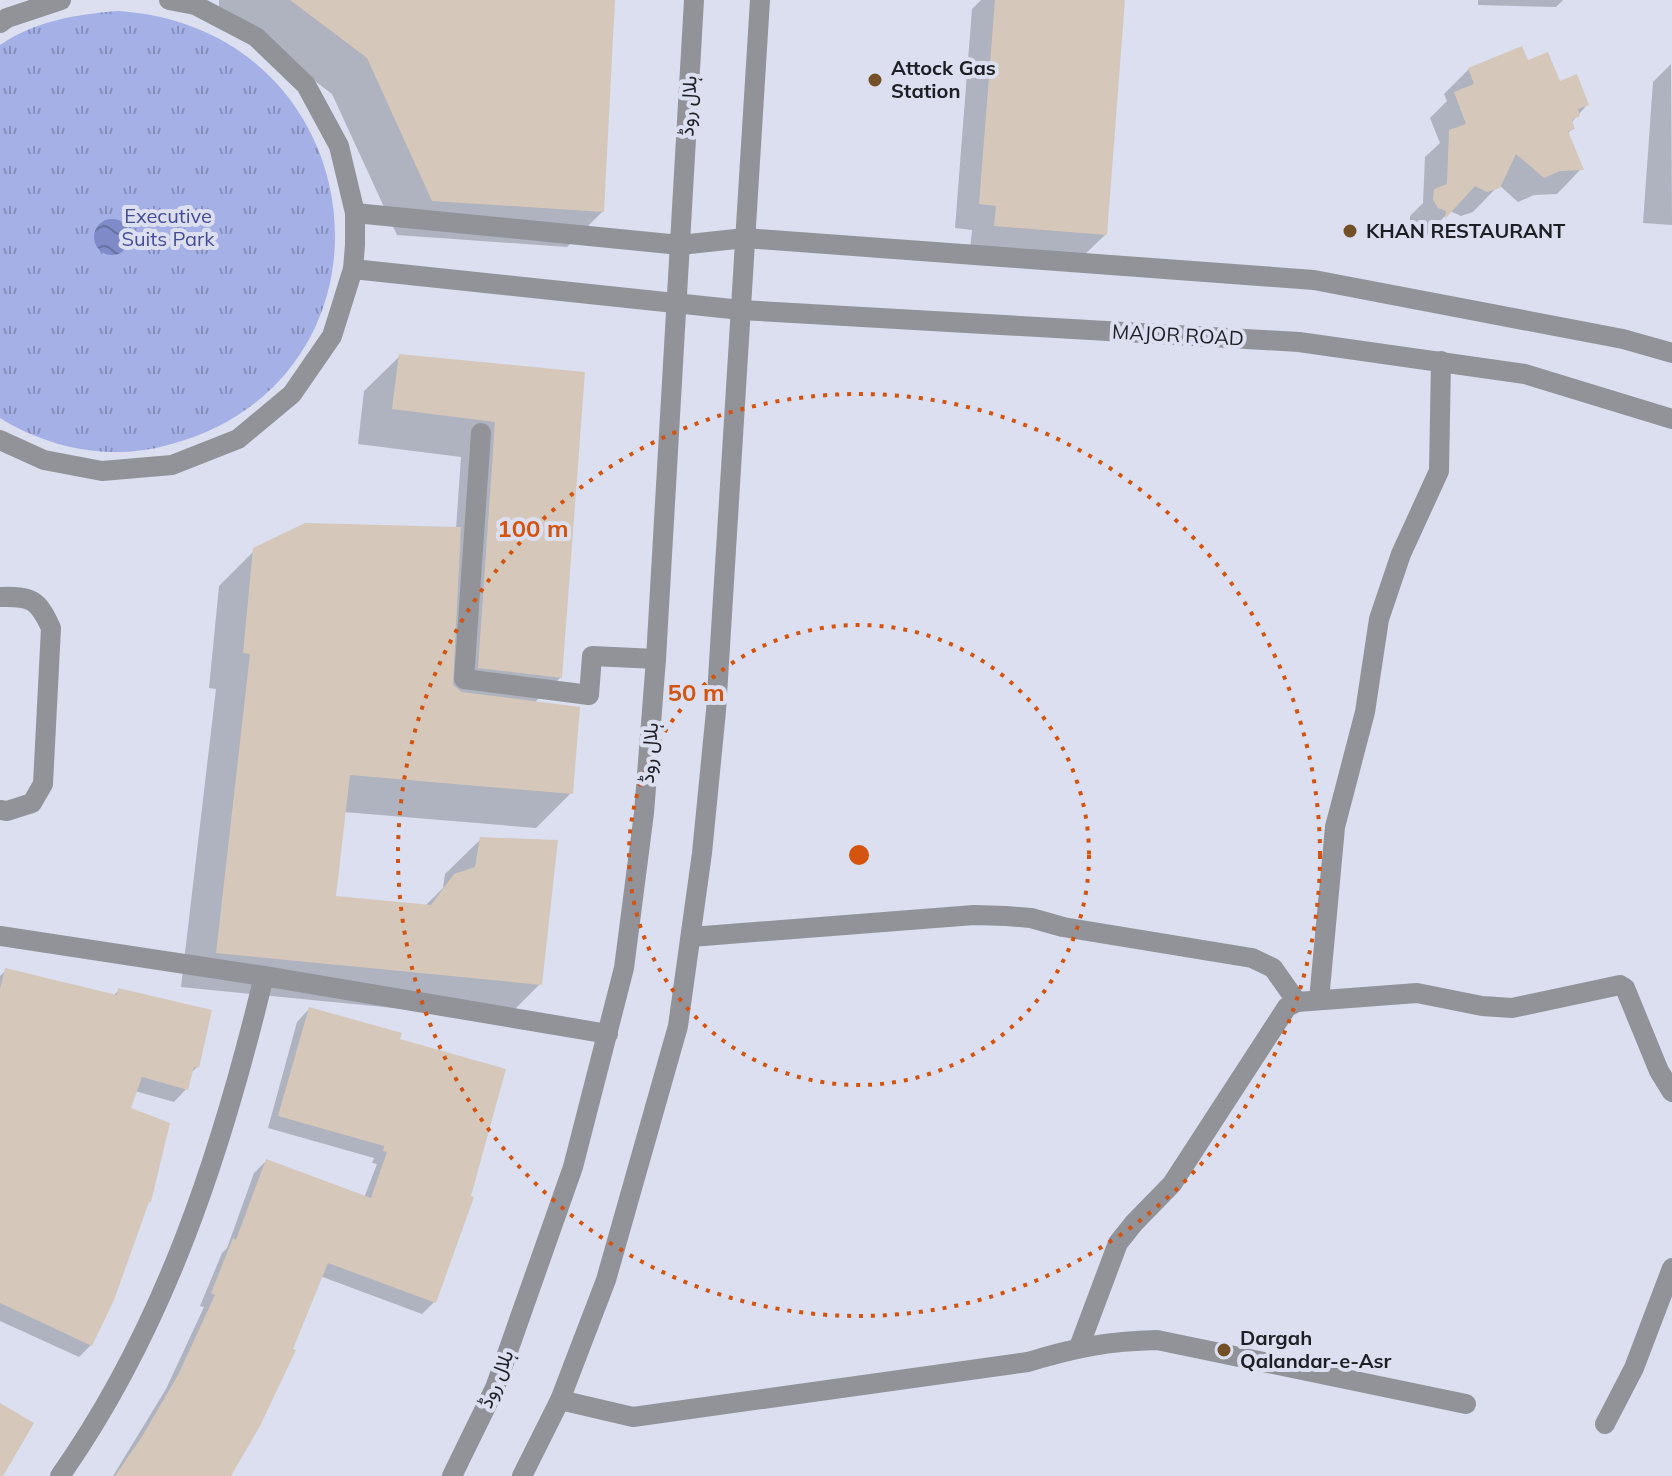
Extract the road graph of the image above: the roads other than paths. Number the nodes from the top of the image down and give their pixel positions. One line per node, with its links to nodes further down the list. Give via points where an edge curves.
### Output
1 (61, 0): 5 (street)
2 (169, 0): 6 (street, via 195,5 256,37 306,85 339,146)
3 (694, 0): 8 (street, ہلال روڈ)
4 (760, 0): 7 (street)
5 (0, 23)
6 (355, 213): 8 (street); 9 (street)
7 (745, 238): 8 (street); 11 (street); 12 (street, via 1314,280)
8 (680, 245): 10 (street, ہلال روڈ)
9 (353, 269): 10 (street, MAJOR ROAD); 16 (street, via 324,348 292,394 238,439 172,465 102,471 44,460)
10 (677, 301): 11 (street, MAJOR ROAD); 18 (street, ہلال روڈ)
11 (741, 310): 13 (street, MAJOR ROAD, via 1299,342); 21 (street, via 716,711)
12 (1672, 353)
13 (1441, 361): 14 (street, MAJOR ROAD, via 1525,374); 23 (street, via 1439,471 1401,554 1379,619 1365,712 1335,827)
14 (1672, 419)
15 (481, 433): 18 (street, via 464,679 589,695 592,656)
16 (0, 440)
17 (0, 597): 19 (street, via 24,596 42,607 51,628 43,784 32,803)
18 (656, 659): 25 (street, ہلال روڈ, via 644,813 626,953)
19 (0, 810)
20 (0, 936): 22 (street)
21 (691, 937): 24 (street, via 974,915 1031,918 1252,958 1273,968); 29 (street, via 678,1026 658,1098 606,1280)
22 (264, 976): 25 (street); 32 (street, via 212,1166 177,1258 123,1373)
23 (1319, 1000): 24 (street); 26 (street, via 1417,993 1512,1008 1620,985)
24 (1297, 1002): 28 (street, via 1287,1007 1172,1184 1118,1243)
25 (608, 1034): 33 (street, ہلال روڈ, via 573,1167 495,1388)
26 (1672, 1092)
27 (1672, 1268): 31 (street, via 1646,1339)
28 (1079, 1347): 29 (street, via 1028,1362 633,1417); 30 (street, via 1157,1340)
29 (560, 1400): 34 (street)
30 (1466, 1404)
31 (1605, 1424)
32 (60, 1476)
33 (452, 1476)
34 (522, 1476)

